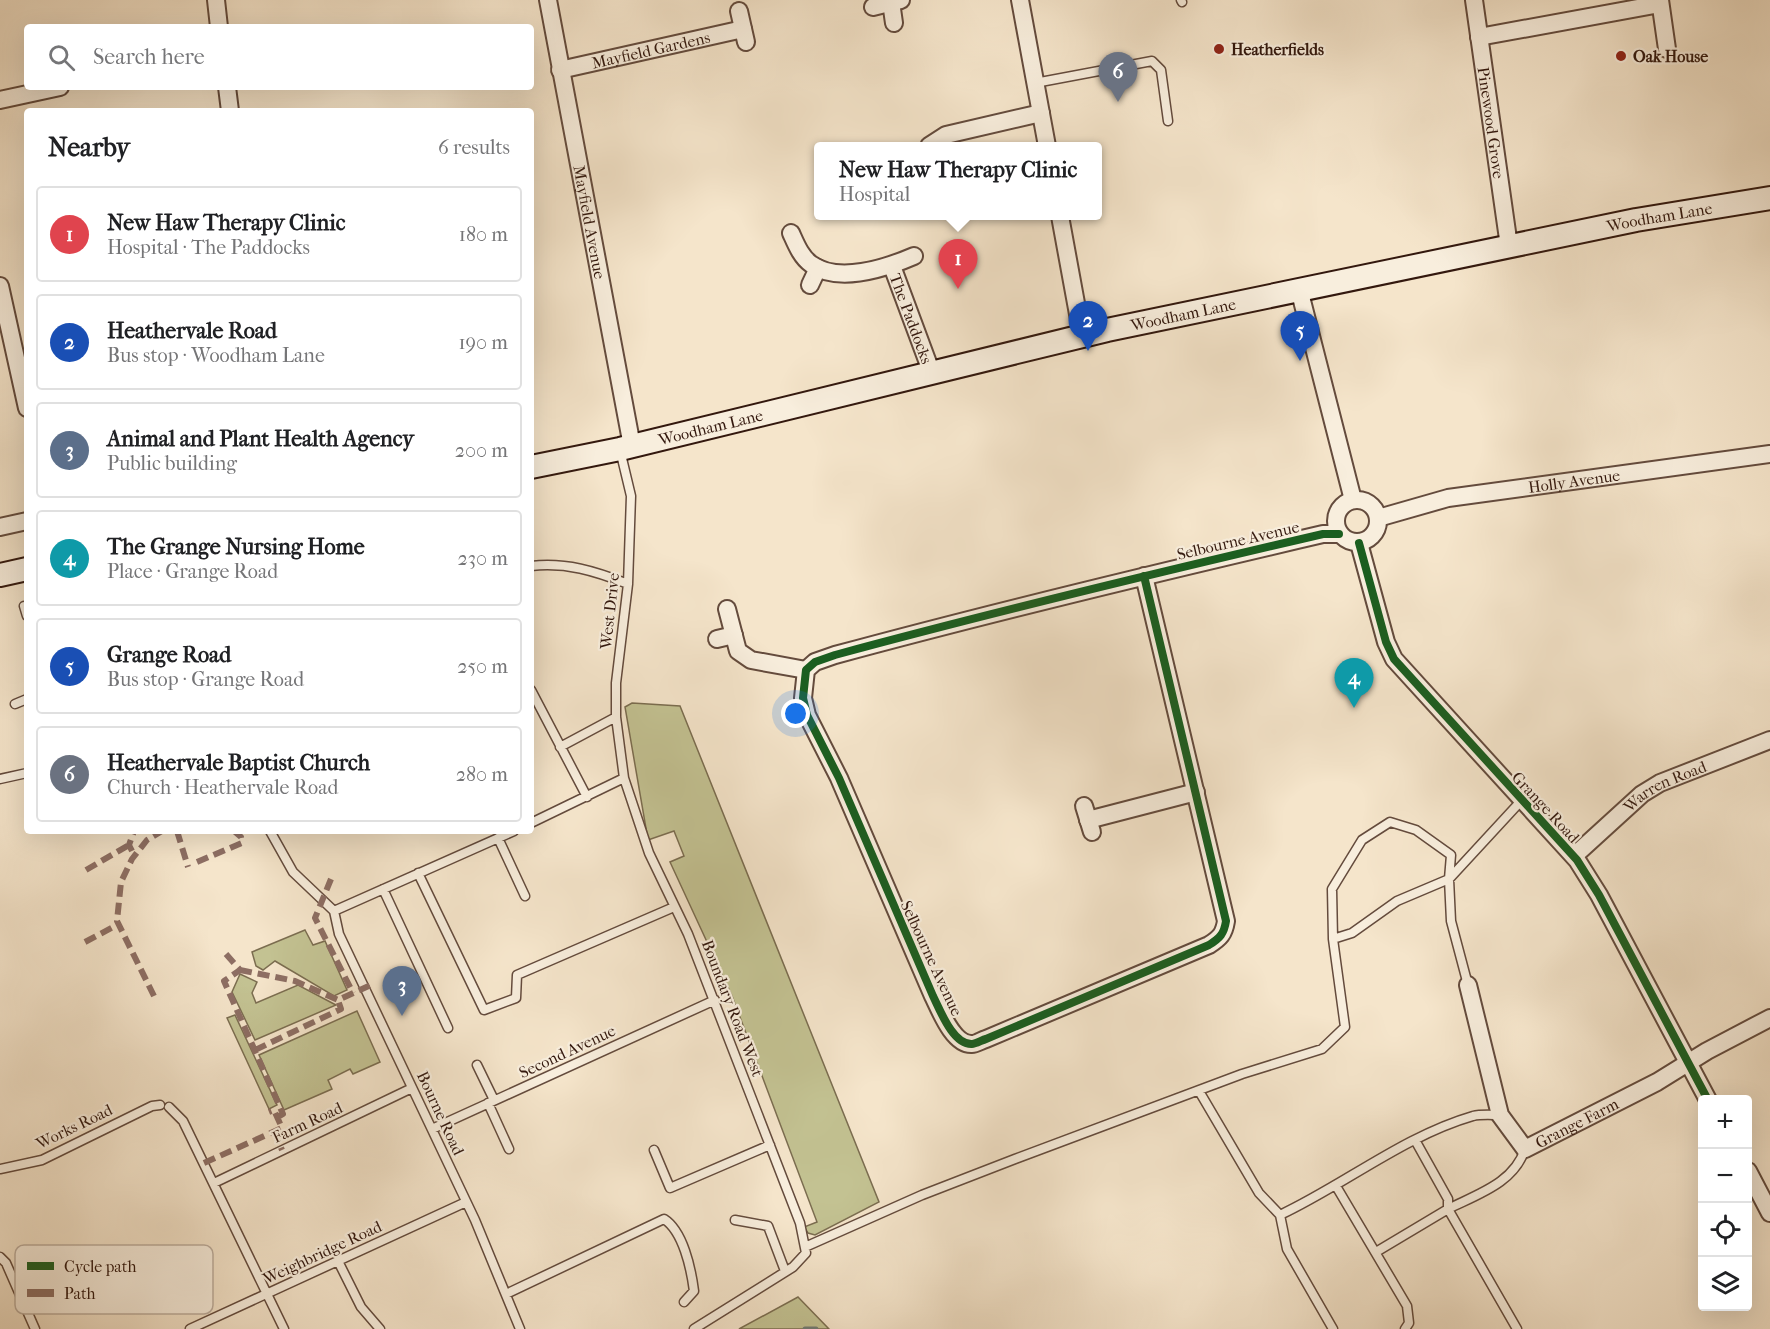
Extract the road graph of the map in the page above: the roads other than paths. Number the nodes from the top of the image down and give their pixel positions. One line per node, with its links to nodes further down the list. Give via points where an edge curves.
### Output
1 (216, 0): 10 (street)
2 (548, 0): 13 (street, Mayfield Avenue)
3 (1020, 0): 14 (street)
4 (1474, 0): 11 (street, Pinewood Grove)
5 (896, 1): 7 (street); 9 (street)
6 (1660, 2): 11 (street); 12 (street)
7 (873, 7)
8 (739, 10): 13 (street, Mayfield Gardens, via 745,36)
9 (894, 23)
10 (219, 24)
11 (1479, 37): 26 (street, Pinewood Grove)
12 (1667, 50)
13 (560, 70): 36 (street, Mayfield Avenue)
14 (1035, 83): 19 (street); 20 (lane, via 1152,61 1161,70)
15 (46, 90): 17 (street)
16 (227, 90): 18 (street)
17 (0, 100)
18 (230, 108)
19 (1041, 113): 21 (street, via 946,135); 22 (street)
20 (1168, 121)
21 (936, 142)
22 (1046, 142)
23 (1770, 198): 26 (main road, Woodham Lane)
24 (1061, 220): 33 (street)
25 (791, 233): 29 (street, via 800,253)
26 (1509, 246): 32 (main road, Woodham Lane)
27 (914, 256): 28 (street, The Paddocks)
28 (892, 266): 29 (street, The Paddocks, via 837,273); 34 (street, The Paddocks)
29 (818, 268): 30 (street)
30 (810, 285)
31 (0, 286): 35 (street)
32 (1299, 289): 33 (main road, Woodham Lane); 39 (street)
33 (1082, 336): 34 (main road, Woodham Lane)
34 (931, 371): 36 (main road, Woodham Lane)
35 (24, 394)
36 (626, 448): 38 (main road, Woodham Lane); 49 (lane, West Drive, via 631,496)
37 (1770, 454): 40 (street, Holly Avenue, via 1448,498)
38 (534, 466)
39 (1353, 500): 40 (street, via 1372,506); 43 (street, via 1337,513)
40 (1378, 518): 44 (street, via 1371,537)
41 (24, 522): 42 (street)
42 (0, 527)
43 (1339, 534): 44 (street); 48 (street, Selbourne Avenue, via 1323,534)
44 (1359, 543): 65 (street, Grange Road, via 1394,659)
45 (534, 566): 49 (lane, via 558,563)
46 (24, 570): 47 (main road)
47 (0, 575)
48 (1144, 576): 53 (street, Selbourne Avenue, via 835,655); 63 (street, Selbourne Avenue)
49 (628, 584): 57 (lane, West Drive, via 616,683)
50 (727, 609): 51 (street)
51 (734, 635): 52 (street); 53 (street, via 738,651 751,660)
52 (717, 639)
53 (806, 670): 63 (street, Selbourne Avenue, via 803,698 807,715 839,778 933,996 950,1028 963,1042 972,1044 986,1039 1220,938 1226,921)
54 (534, 696): 59 (lane)
55 (24, 700): 56 (lane)
56 (15, 704)
57 (616, 717): 59 (lane); 61 (lane, West Drive)
58 (1770, 740): 71 (street, Warren Road, via 1660,783 1642,794)
59 (560, 747): 64 (lane)
60 (24, 774): 62 (lane)
61 (624, 778): 64 (lane); 76 (lane, Boundary Road West, via 649,853)
62 (0, 779)
63 (1196, 792): 66 (street)
64 (587, 797): 67 (lane)
65 (1521, 801): 71 (street, Grange Road); 73 (lane)
66 (1088, 820)
67 (534, 822)
68 (272, 834): 77 (lane, via 293,873)
69 (507, 834): 70 (lane)
70 (498, 838): 72 (lane); 75 (lane)
71 (1574, 856): 83 (street, Grange Road, via 1599,895)
72 (417, 873): 74 (lane); 76 (lane, via 484,1010 516,998 517,975)
73 (1449, 879): 78 (lane, via 1397,901 1352,933); 78 (lane, via 1451,855 1416,830 1390,822 1362,840 1332,889); 79 (lane, via 1451,921)
74 (383, 889): 77 (lane); 82 (lane)
75 (525, 896)
76 (674, 907): 80 (lane, Boundary Road West)
77 (334, 911): 85 (lane, Bourne Road, via 339,934)
78 (1333, 939): 86 (lane, via 1345,1027 1322,1049)
79 (1468, 985): 89 (street, Grange Farm)
80 (715, 1000): 88 (lane, Second Avenue); 92 (lane, Boundary Road West)
81 (1770, 1018): 83 (street, Grange Farm)
82 (448, 1028)
83 (1688, 1063): 87 (street, Grange Road); 94 (street, Grange Farm)
84 (477, 1065): 88 (lane)
85 (412, 1088): 90 (lane, Bourne Road); 98 (lane, Farm Road)
86 (1198, 1091): 103 (lane, via 1258,1193); 105 (lane, via 922,1195)
87 (1705, 1095)
88 (491, 1102): 90 (lane, Second Avenue); 93 (lane)
89 (1500, 1115): 91 (lane, via 1474,1116); 94 (street, Grange Farm)
90 (432, 1129): 100 (lane, Bourne Road)
91 (1414, 1140): 99 (lane); 101 (lane, via 1448,1199)
92 (770, 1145): 95 (lane, via 670,1188); 105 (lane, Boundary Road West, via 800,1223)
93 (509, 1149)
94 (1525, 1149): 101 (lane, via 1510,1177)
95 (654, 1150)
96 (0, 1169): 98 (lane, Works Road, via 42,1160 152,1106 164,1106 183,1121)
97 (1752, 1179): 102 (street)
98 (214, 1184): 111 (lane, Works Road)
99 (1336, 1186): 103 (lane); 106 (lane)
100 (466, 1202): 108 (lane, Weighbridge Road); 112 (lane, Bourne Road)
101 (1448, 1209): 106 (lane); 123 (lane)
102 (1770, 1213)
103 (1280, 1215): 121 (lane, via 1287,1249)
104 (735, 1220): 109 (lane, via 768,1226)
105 (806, 1250): 109 (lane)
106 (1376, 1252): 122 (lane, via 1407,1306 1409,1323)
107 (0, 1257): 110 (lane)
108 (338, 1261): 111 (lane, Weighbridge Road); 118 (lane, via 364,1311)
109 (784, 1271): 120 (lane)
110 (15, 1284)
111 (267, 1293): 116 (lane, Weighbridge Road); 117 (lane, Works Road)
112 (506, 1294): 113 (lane, via 664,1219 674,1225 693,1278 694,1291); 119 (lane, Bourne Road)
113 (684, 1302)
114 (28, 1314): 115 (lane)
115 (34, 1329)
116 (190, 1329)
117 (284, 1329)
118 (380, 1329)
119 (520, 1329)
120 (694, 1329)
121 (1333, 1329)
122 (1405, 1329)
123 (1516, 1329)

